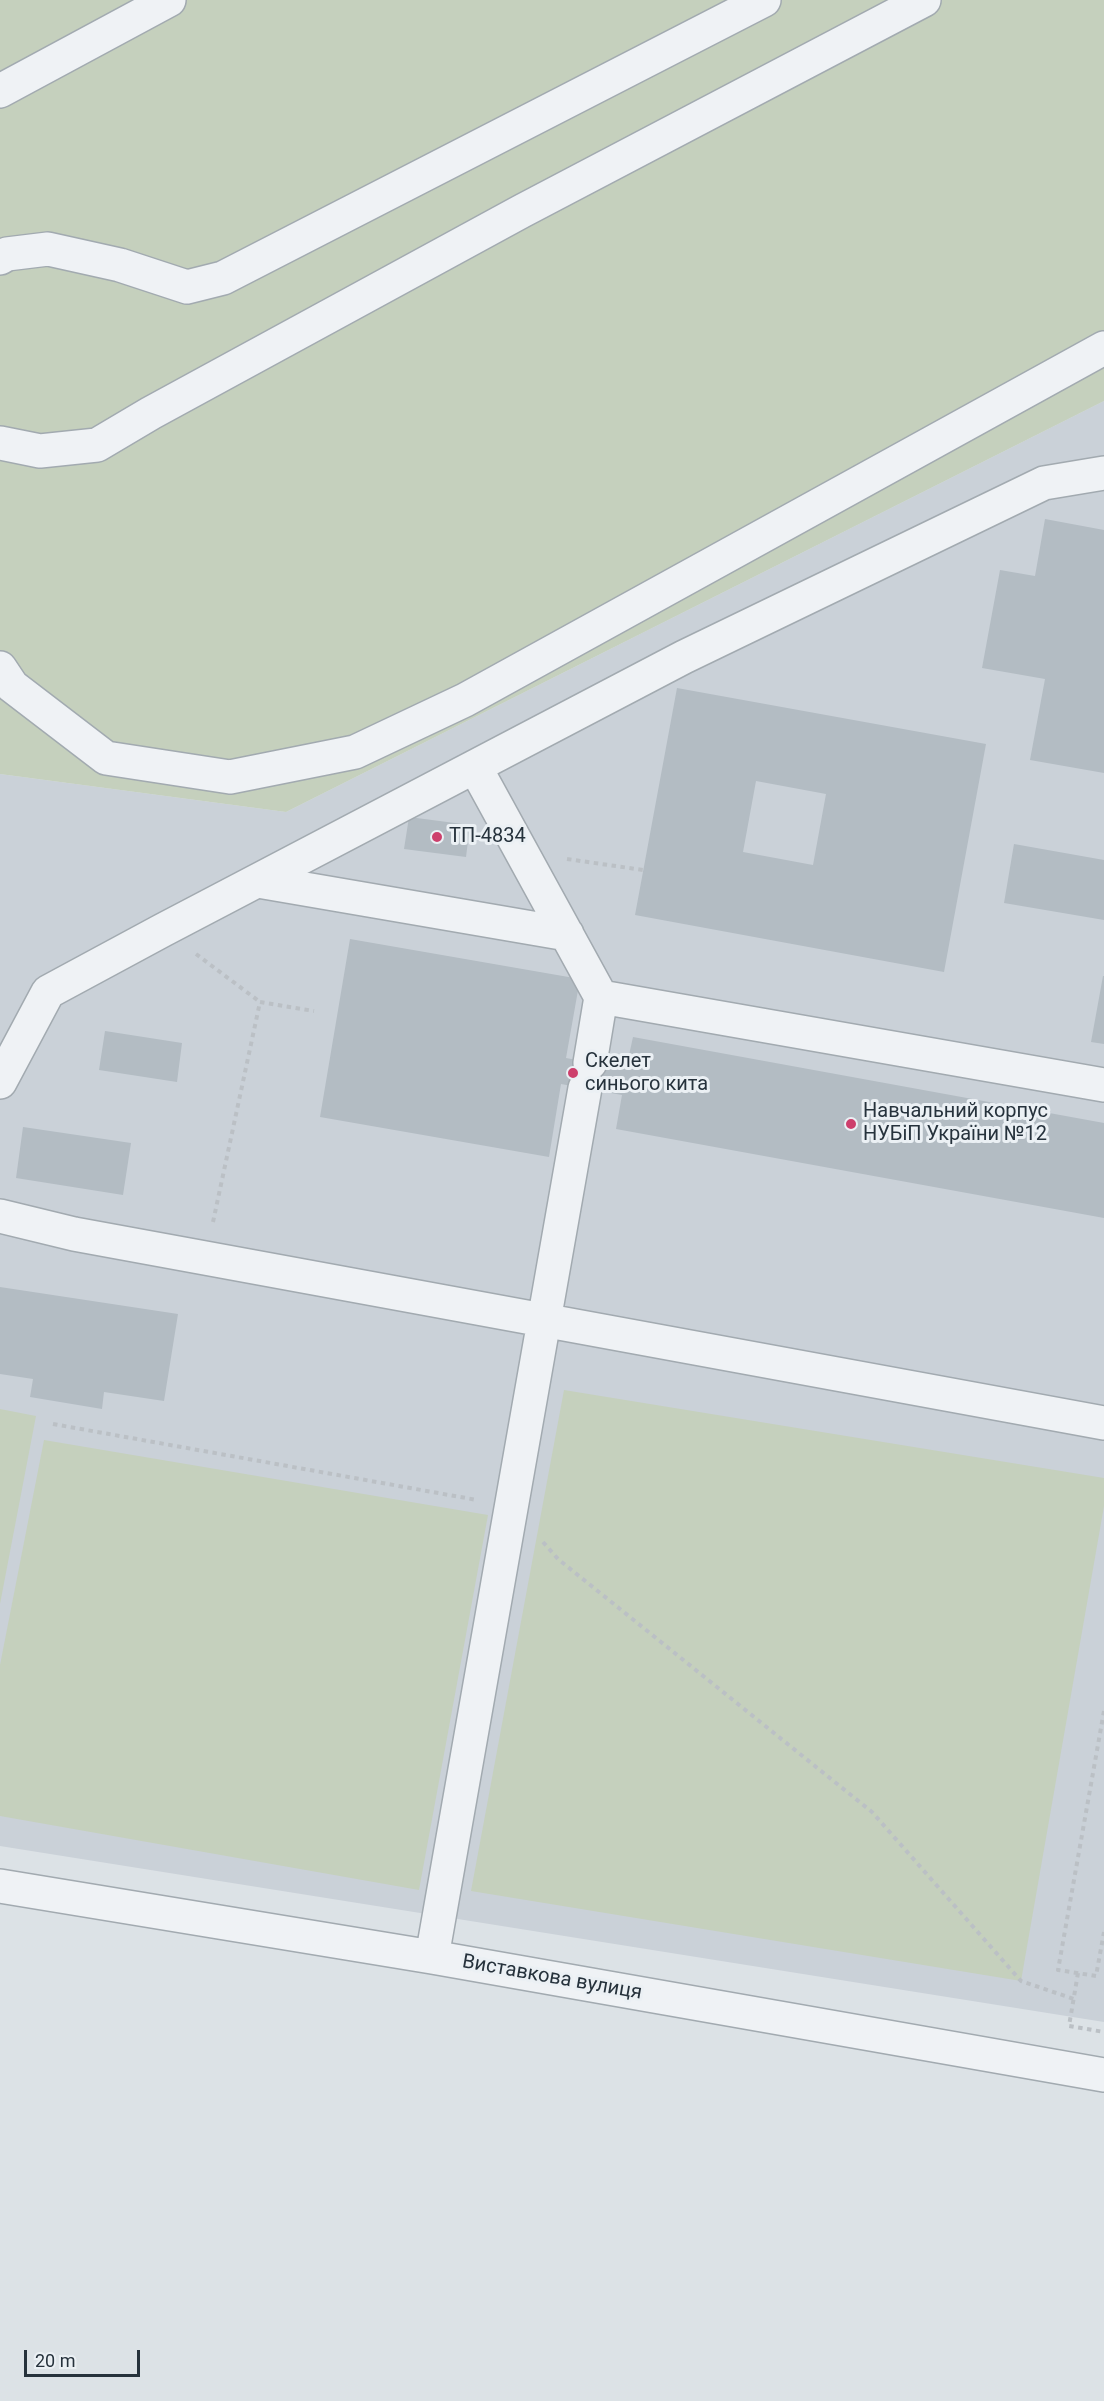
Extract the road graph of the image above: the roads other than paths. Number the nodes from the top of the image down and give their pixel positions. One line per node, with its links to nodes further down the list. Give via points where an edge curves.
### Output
1 (169, 0): 4 (street)
2 (764, 0): 5 (street, via 223,278 187,287 120,265 48,249)
3 (924, 0): 7 (street, via 522,211 97,445 39,451)
4 (0, 91)
5 (0, 258)
6 (1104, 348): 9 (street, via 465,700 355,753 230,777 106,758 12,686)
7 (0, 443)
8 (1104, 472): 10 (street, via 1044,483 684,657)
9 (0, 668)
10 (475, 767): 11 (street); 12 (street)
11 (258, 881): 12 (street); 14 (street, via 48,992)
12 (567, 934): 13 (street)
13 (601, 997): 15 (street); 17 (street)
14 (0, 1082)
15 (1104, 1085)
16 (0, 1216): 17 (street)
17 (544, 1320): 18 (street); 20 (street)
18 (1104, 1423)
19 (0, 1886): 20 (street, Виставкова вулиця)
20 (432, 1956): 21 (street, Виставкова вулиця)
21 (1104, 2074)

